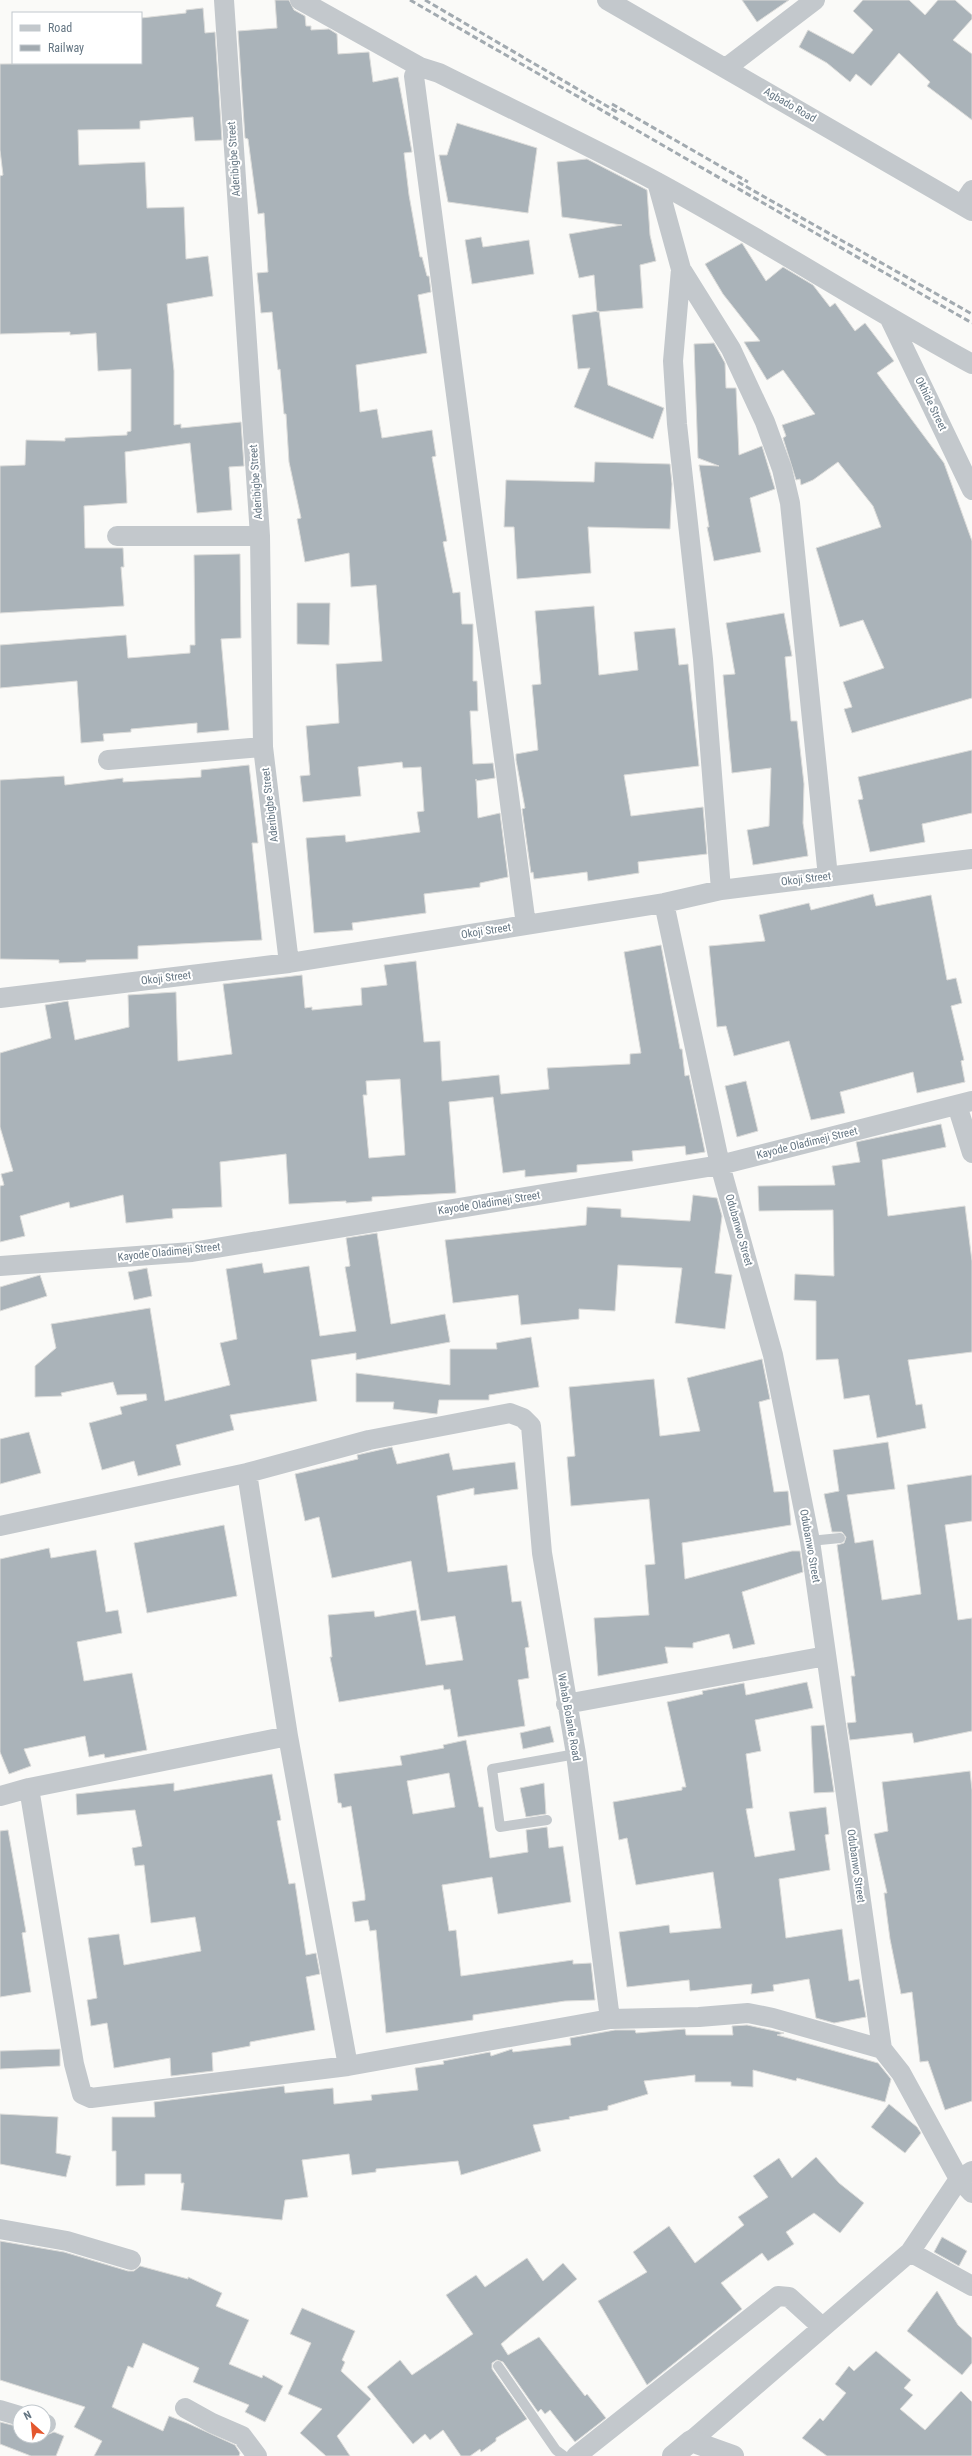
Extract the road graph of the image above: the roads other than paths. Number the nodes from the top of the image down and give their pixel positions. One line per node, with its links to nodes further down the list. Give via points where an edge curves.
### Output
1 (224, 0): 14 (street, Aderibigbe Street)
2 (300, 0): 5 (street)
3 (608, 0): 6 (street, Agbado Road)
4 (815, 0): 6 (street)
5 (420, 66): 7 (street); 21 (street, via 414,76)
6 (726, 68): 8 (street, Agbado Road)
7 (657, 182): 9 (street); 10 (street, via 780,251)
8 (968, 202)
9 (681, 269): 18 (street, via 731,349 765,422 782,469 790,502); 19 (street, via 673,361 677,424 703,659)
10 (890, 319): 11 (street); 12 (street, Okhide Street)
11 (972, 364)
12 (972, 490)
13 (117, 536): 14 (street)
14 (260, 536): 15 (street, Aderibigbe Street)
15 (263, 747): 16 (street); 22 (street, Aderibigbe Street)
16 (108, 760)
17 (972, 859): 18 (street, Okoji Street)
18 (828, 877): 19 (street, Okoji Street)
19 (721, 890): 20 (street, Okoji Street)
20 (664, 902): 21 (street, Okoji Street); 26 (street, Odubanwo Street)
21 (526, 925): 22 (street, Okoji Street)
22 (289, 964): 23 (street, Okoji Street)
23 (0, 998)
24 (964, 1103): 25 (street); 26 (street, Kayode Oladimeji Street)
25 (972, 1153)
26 (720, 1165): 27 (street, Kayode Oladimeji Street, via 192,1252); 31 (street, Odubanwo Street, via 773,1355)
27 (0, 1266)
28 (247, 1474): 29 (street); 33 (street, Wahab Bolanle Road, via 369,1440 510,1413 524,1418 531,1426 542,1553); 34 (street)
29 (0, 1526)
30 (840, 1538): 31 (lane)
31 (810, 1541): 32 (street, Odubanwo Street)
32 (826, 1656): 33 (street); 40 (street, Odubanwo Street)
33 (566, 1704): 35 (street, Wahab Bolanle Road)
34 (288, 1736): 36 (street); 41 (street)
35 (576, 1754): 38 (lane, via 492,1769 500,1827); 39 (street, Wahab Bolanle Road)
36 (29, 1788): 37 (street); 41 (street, via 74,2064 82,2094 91,2098)
37 (0, 1796)
38 (547, 1820)
39 (610, 2018): 40 (street, via 699,2017 748,2013); 41 (street)
40 (882, 2049): 42 (street, Odubanwo Street, via 900,2073)
41 (348, 2066)
42 (960, 2181): 43 (street, Odubanwo Street); 45 (street)
43 (972, 2193)
44 (0, 2229): 46 (street, via 67,2241)
45 (913, 2248): 47 (street); 48 (street)
46 (131, 2260)
47 (972, 2286)
48 (822, 2327): 53 (street); 56 (street, via 789,2297 778,2296)
49 (498, 2366): 55 (lane, via 556,2450)
50 (186, 2408): 54 (street, via 242,2436)
51 (0, 2410): 52 (street)
52 (12, 2414)
53 (691, 2441): 57 (street); 58 (street)
54 (257, 2456)
55 (564, 2456)
56 (576, 2456)
57 (673, 2456)
58 (733, 2456)

